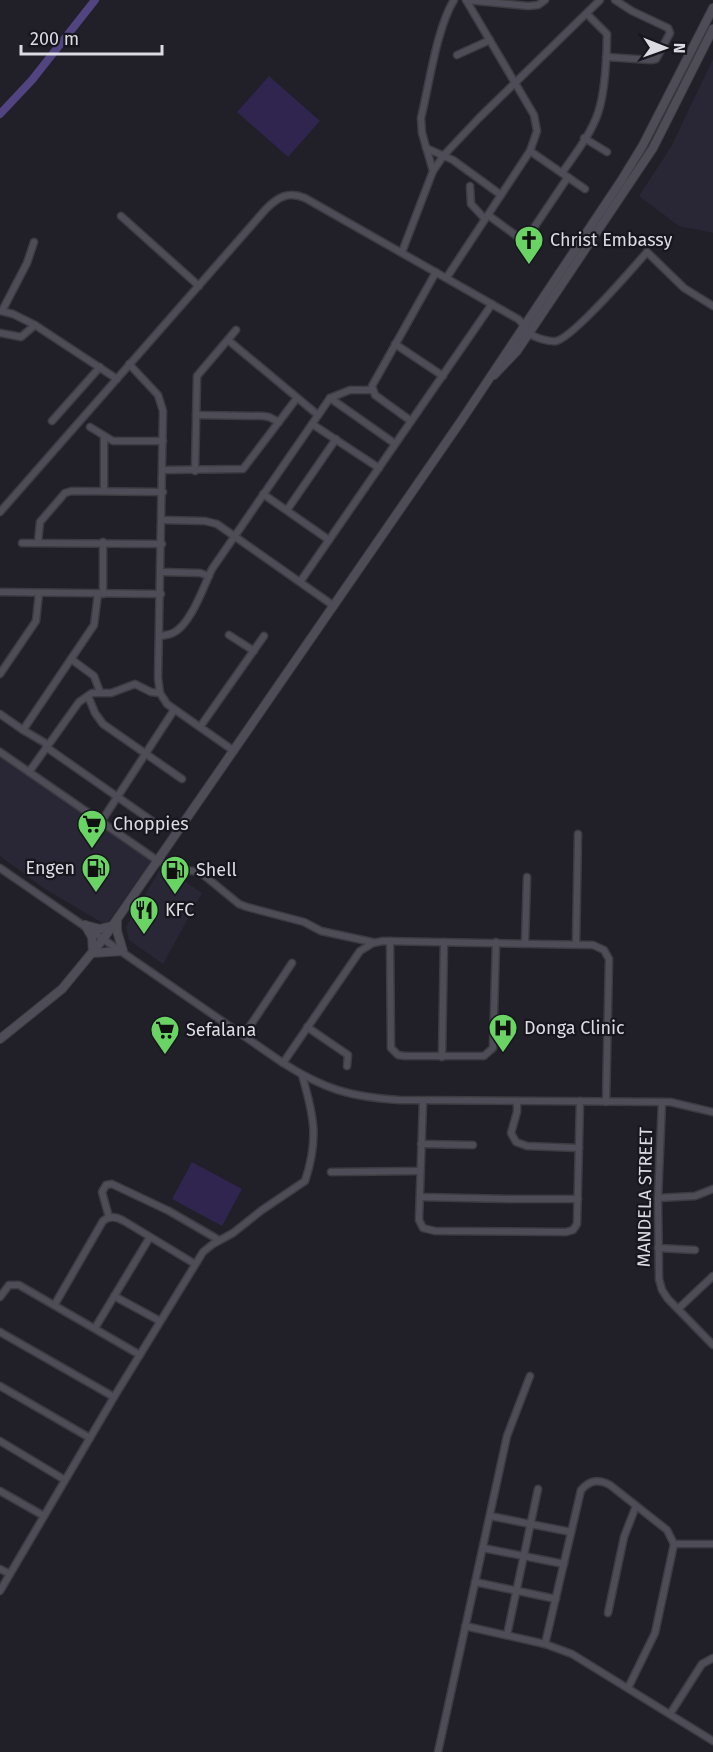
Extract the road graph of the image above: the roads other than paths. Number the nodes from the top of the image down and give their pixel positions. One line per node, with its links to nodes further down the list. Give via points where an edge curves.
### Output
1 (454, 0): 15 (street, via 443,25 421,118)
2 (466, 0): 3 (street); 10 (street)
3 (474, 0): 4 (street, via 528,6)
4 (545, 0)
5 (600, 0): 8 (street)
6 (615, 0): 12 (street, via 668,28 670,33 656,59)
7 (713, 8): 36 (street, via 643,145)
8 (587, 14): 12 (street, via 607,34); 13 (street)
9 (713, 29): 36 (street, via 653,148)
10 (489, 40): 11 (street); 13 (street)
11 (457, 55)
12 (606, 57): 14 (street, via 598,112)
13 (515, 84): 16 (street, via 537,124); 18 (street)
14 (584, 138): 17 (street); 20 (street)
15 (426, 148): 18 (street); 19 (street)
16 (530, 150): 20 (street); 23 (street)
17 (606, 152)
18 (444, 155): 19 (street); 23 (street)
19 (433, 171): 27 (street)
20 (565, 175): 22 (street); 25 (street, via 529,235 518,237)
21 (470, 186): 25 (street, via 471,204)
22 (585, 189)
23 (501, 195): 25 (street)
24 (122, 216): 30 (street)
25 (486, 217): 29 (street)
26 (34, 242): 33 (street)
27 (402, 252): 28 (street); 30 (street, via 305,198 290,194 266,209)
28 (436, 272): 29 (street); 39 (street)
29 (447, 278): 31 (street)
30 (199, 286): 40 (street)
31 (492, 304): 36 (street, via 518,319); 42 (street)
32 (713, 306): 36 (street, via 684,288 647,252 563,338 550,341)
33 (1, 311): 34 (street)
34 (35, 325): 37 (street, via 21,337); 41 (street)
35 (236, 330): 38 (street)
36 (526, 330): 80 (street, via 517,351 489,380)
37 (0, 333)
38 (228, 340): 45 (street); 47 (street, via 197,376)
39 (395, 344): 42 (street); 44 (street, via 372,382)
40 (129, 364): 43 (street); 56 (street, via 158,395 163,411)
41 (100, 367): 43 (street); 49 (street)
42 (443, 376): 50 (street)
43 (117, 379): 65 (street)
44 (372, 390): 46 (street, via 350,390); 50 (street)
45 (297, 398): 48 (street); 51 (street)
46 (330, 398): 48 (street); 57 (street)
47 (196, 415): 51 (street, via 263,416); 60 (street)
48 (318, 415): 52 (street)
49 (52, 421)
50 (411, 421): 57 (street)
51 (279, 422): 60 (street, via 243,469)
52 (312, 424): 55 (street); 63 (street)
53 (90, 427): 54 (street)
54 (104, 437): 56 (street, via 113,441); 61 (street)
55 (336, 439): 58 (street); 64 (street)
56 (163, 441): 59 (street)
57 (394, 443): 58 (street)
58 (379, 468): 68 (street)
59 (163, 470): 60 (street); 62 (street)
60 (195, 471)
61 (104, 490): 62 (street); 69 (street, via 65,493 40,522)
62 (163, 492): 66 (street)
63 (263, 494): 64 (street); 67 (street)
64 (287, 510): 68 (street)
65 (0, 512)
66 (162, 520): 67 (street, via 211,522); 72 (street)
67 (234, 536): 74 (street); 75 (street)
68 (329, 540): 75 (street)
69 (38, 542): 70 (street); 71 (street)
70 (103, 542): 72 (street); 78 (street)
71 (22, 543)
72 (162, 543): 73 (street)
73 (161, 572): 74 (street); 79 (street)
74 (209, 576): 82 (street, via 199,600 181,626 174,633)
75 (300, 582): 80 (street)
76 (0, 592): 77 (street)
77 (39, 593): 78 (street); 86 (street, via 36,621)
78 (100, 594): 79 (street); 85 (street, via 94,625)
79 (161, 594): 82 (street)
80 (334, 606): 95 (street)
81 (229, 635): 84 (street)
82 (160, 636): 88 (street)
83 (264, 636): 84 (street)
84 (254, 651): 92 (street)
85 (71, 659): 87 (street, via 94,676); 93 (street)
86 (0, 674)
87 (100, 692): 88 (street, via 111,693 135,684); 89 (street)
88 (160, 693): 90 (street)
89 (88, 696): 94 (street, via 75,706); 97 (street, via 103,724)
90 (174, 710): 92 (street); 97 (street)
91 (0, 714): 93 (street)
92 (200, 727): 95 (street)
93 (23, 730): 94 (street)
94 (47, 746): 98 (street); 100 (street)
95 (234, 751): 104 (street)
96 (0, 752): 98 (street)
97 (147, 754): 99 (street); 100 (street)
98 (29, 772): 102 (street)
99 (182, 779)
100 (118, 796): 101 (street); 102 (street)
101 (152, 821)
102 (101, 822): 104 (street)
103 (578, 834): 115 (street)
104 (158, 861): 107 (street); 113 (street, via 200,872 247,907)
105 (0, 868): 108 (street)
106 (527, 877): 114 (street)
107 (115, 922): 108 (street, via 100,929); 109 (street); 116 (street)
108 (85, 925): 109 (street); 117 (street, via 92,937)
109 (104, 938): 116 (street); 117 (street)
110 (390, 941): 111 (street); 113 (street); 124 (street, via 391,1048 402,1056)
111 (444, 942): 112 (street); 124 (street)
112 (496, 942): 114 (street); 124 (street, via 493,1048 484,1056)
113 (373, 943): 120 (street, via 360,951)
114 (525, 943): 115 (street)
115 (576, 944): 131 (street, via 601,948 609,959)
116 (123, 951): 117 (street); 122 (street)
117 (93, 952): 119 (street, via 51,1000)
118 (292, 963): 122 (street)
119 (15, 1027): 121 (street); 123 (street)
120 (307, 1027): 125 (street); 126 (street, via 348,1055)
121 (0, 1033)
122 (244, 1035): 125 (street)
123 (0, 1039)
124 (442, 1057)
125 (283, 1063): 127 (street)
126 (347, 1066)
127 (302, 1075): 128 (street, via 347,1094); 145 (street, via 314,1118 314,1143 305,1181)
128 (423, 1101): 129 (street); 134 (street)
129 (517, 1101): 130 (street); 136 (street, via 511,1133 516,1142)
130 (580, 1101): 131 (street); 136 (street)
131 (606, 1102): 132 (street)
132 (662, 1102): 133 (street); 141 (street, MANDELA STREET)
133 (713, 1112)
134 (421, 1144): 135 (street); 137 (street)
135 (473, 1145)
136 (579, 1148): 142 (street)
137 (420, 1171): 138 (street); 140 (street)
138 (332, 1172)
139 (713, 1190): 141 (street, via 695,1196)
140 (420, 1197): 142 (street); 142 (street, via 421,1225 428,1230 445,1231 568,1232 577,1226)
141 (658, 1198): 146 (street, MANDELA STREET)
142 (578, 1199)
143 (109, 1217): 144 (street, via 116,1217); 145 (street, via 102,1192 112,1184); 152 (street)
144 (150, 1237): 148 (street); 150 (street)
145 (219, 1240): 148 (street, via 202,1252)
146 (658, 1248): 147 (street); 153 (street, MANDELA STREET, via 660,1283)
147 (694, 1250)
148 (195, 1264): 154 (street)
149 (713, 1276): 153 (street)
150 (114, 1296): 154 (street); 155 (street)
151 (0, 1297): 152 (street, via 7,1286 17,1284)
152 (55, 1304): 155 (street)
153 (678, 1309): 157 (street, MANDELA STREET)
154 (160, 1321): 158 (street)
155 (95, 1328): 158 (street)
156 (0, 1332): 161 (street)
157 (713, 1345)
158 (140, 1355): 161 (street)
159 (530, 1376): 169 (street, via 507,1437)
160 (0, 1386): 162 (street)
161 (114, 1397): 162 (street)
162 (90, 1438): 164 (street)
163 (0, 1441): 164 (street)
164 (65, 1480): 168 (street)
165 (538, 1489): 170 (street)
166 (0, 1491): 168 (street)
167 (636, 1506): 171 (street, via 610,1485 595,1480 587,1483 581,1490); 172 (street, via 667,1530); 183 (street, via 624,1538)
168 (44, 1516): 178 (street)
169 (490, 1516): 170 (street); 174 (street)
170 (530, 1524): 171 (street); 175 (street)
171 (571, 1532): 176 (street)
172 (674, 1544): 173 (street); 188 (street, via 655,1633)
173 (713, 1544)
174 (483, 1548): 175 (street); 179 (street)
175 (522, 1556): 176 (street); 180 (street)
176 (564, 1564): 182 (street)
177 (0, 1569): 178 (street)
178 (10, 1574): 181 (street)
179 (475, 1582): 180 (street); 184 (street)
180 (515, 1590): 182 (street); 185 (street)
181 (0, 1592)
182 (556, 1599): 186 (street)
183 (608, 1613)
184 (465, 1626): 185 (street); 191 (street)
185 (507, 1635): 186 (street)
186 (545, 1644): 188 (street, via 572,1654)
187 (713, 1658): 189 (street, via 702,1664)
188 (628, 1688): 189 (street)
189 (670, 1714): 190 (street)
190 (713, 1741)
191 (438, 1752)

